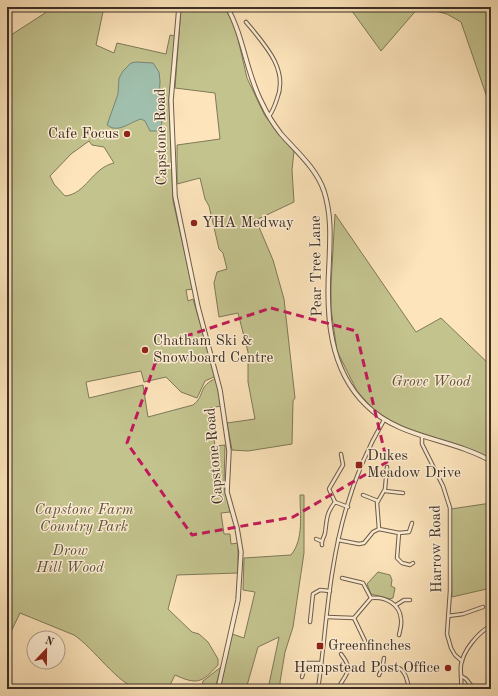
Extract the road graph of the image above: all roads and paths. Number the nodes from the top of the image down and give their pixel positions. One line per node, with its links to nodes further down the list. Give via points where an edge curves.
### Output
1 (179, 7): 46 (street, Capstone Road, via 171,100 175,196 198,307 220,390 229,451 227,492 241,552 238,600)
2 (227, 7): 4 (street, Pear Tree Lane, via 236,26 254,86)
3 (246, 22): 4 (street, via 279,69 280,92)
4 (269, 116): 5 (street, Pear Tree Lane, via 312,168 324,191 330,220 328,283 330,330 334,348 342,369 356,393)
5 (384, 420): 6 (street, Pear Tree Lane); 15 (street, via 368,450)
6 (422, 437): 8 (street, Pear Tree Lane, via 466,450); 30 (street, Harrow Road, via 421,441 443,486 450,508)
7 (340, 454): 14 (street, via 344,460 343,467 329,489)
8 (491, 462)
9 (387, 467): 10 (street)
10 (385, 491): 11 (street); 13 (street)
11 (403, 493)
12 (363, 495): 13 (street)
13 (378, 501): 17 (street)
14 (334, 502): 15 (street); 21 (street, via 327,515)
15 (348, 507): 20 (street)
16 (412, 523): 18 (street, via 409,532)
17 (379, 529): 18 (street); 20 (street, via 362,544)
18 (399, 533): 23 (street, via 397,558 404,564)
19 (316, 539): 21 (street)
20 (338, 540): 25 (street)
21 (321, 541): 22 (street)
22 (322, 546)
23 (413, 563)
24 (342, 578): 26 (street, via 363,583)
25 (330, 591): 31 (street); 33 (street, via 320,590 313,594)
26 (371, 598): 28 (street, via 385,599); 32 (street)
27 (410, 600): 28 (street, via 404,600)
28 (396, 606): 35 (street, via 402,620)
29 (483, 607): 30 (street)
30 (448, 616): 39 (street, Harrow Road, via 447,634 451,648)
31 (327, 617): 32 (street); 40 (street)
32 (354, 618): 36 (street)
33 (310, 622)
34 (491, 626): 39 (street, via 477,636)
35 (399, 635)
36 (365, 641)
37 (341, 654): 48 (street, via 347,663 348,671)
38 (384, 658): 41 (street)
39 (462, 660): 43 (street)
40 (321, 663): 44 (street, via 306,663); 47 (street)
41 (385, 668): 42 (street); 49 (street, via 404,672)
42 (379, 675)
43 (461, 676): 45 (street); 52 (street)
44 (302, 677)
45 (462, 688): 51 (street)
46 (218, 689)
47 (318, 689)
48 (338, 689)
49 (409, 689)
50 (416, 689): 51 (street)
51 (455, 689)
52 (474, 689)

